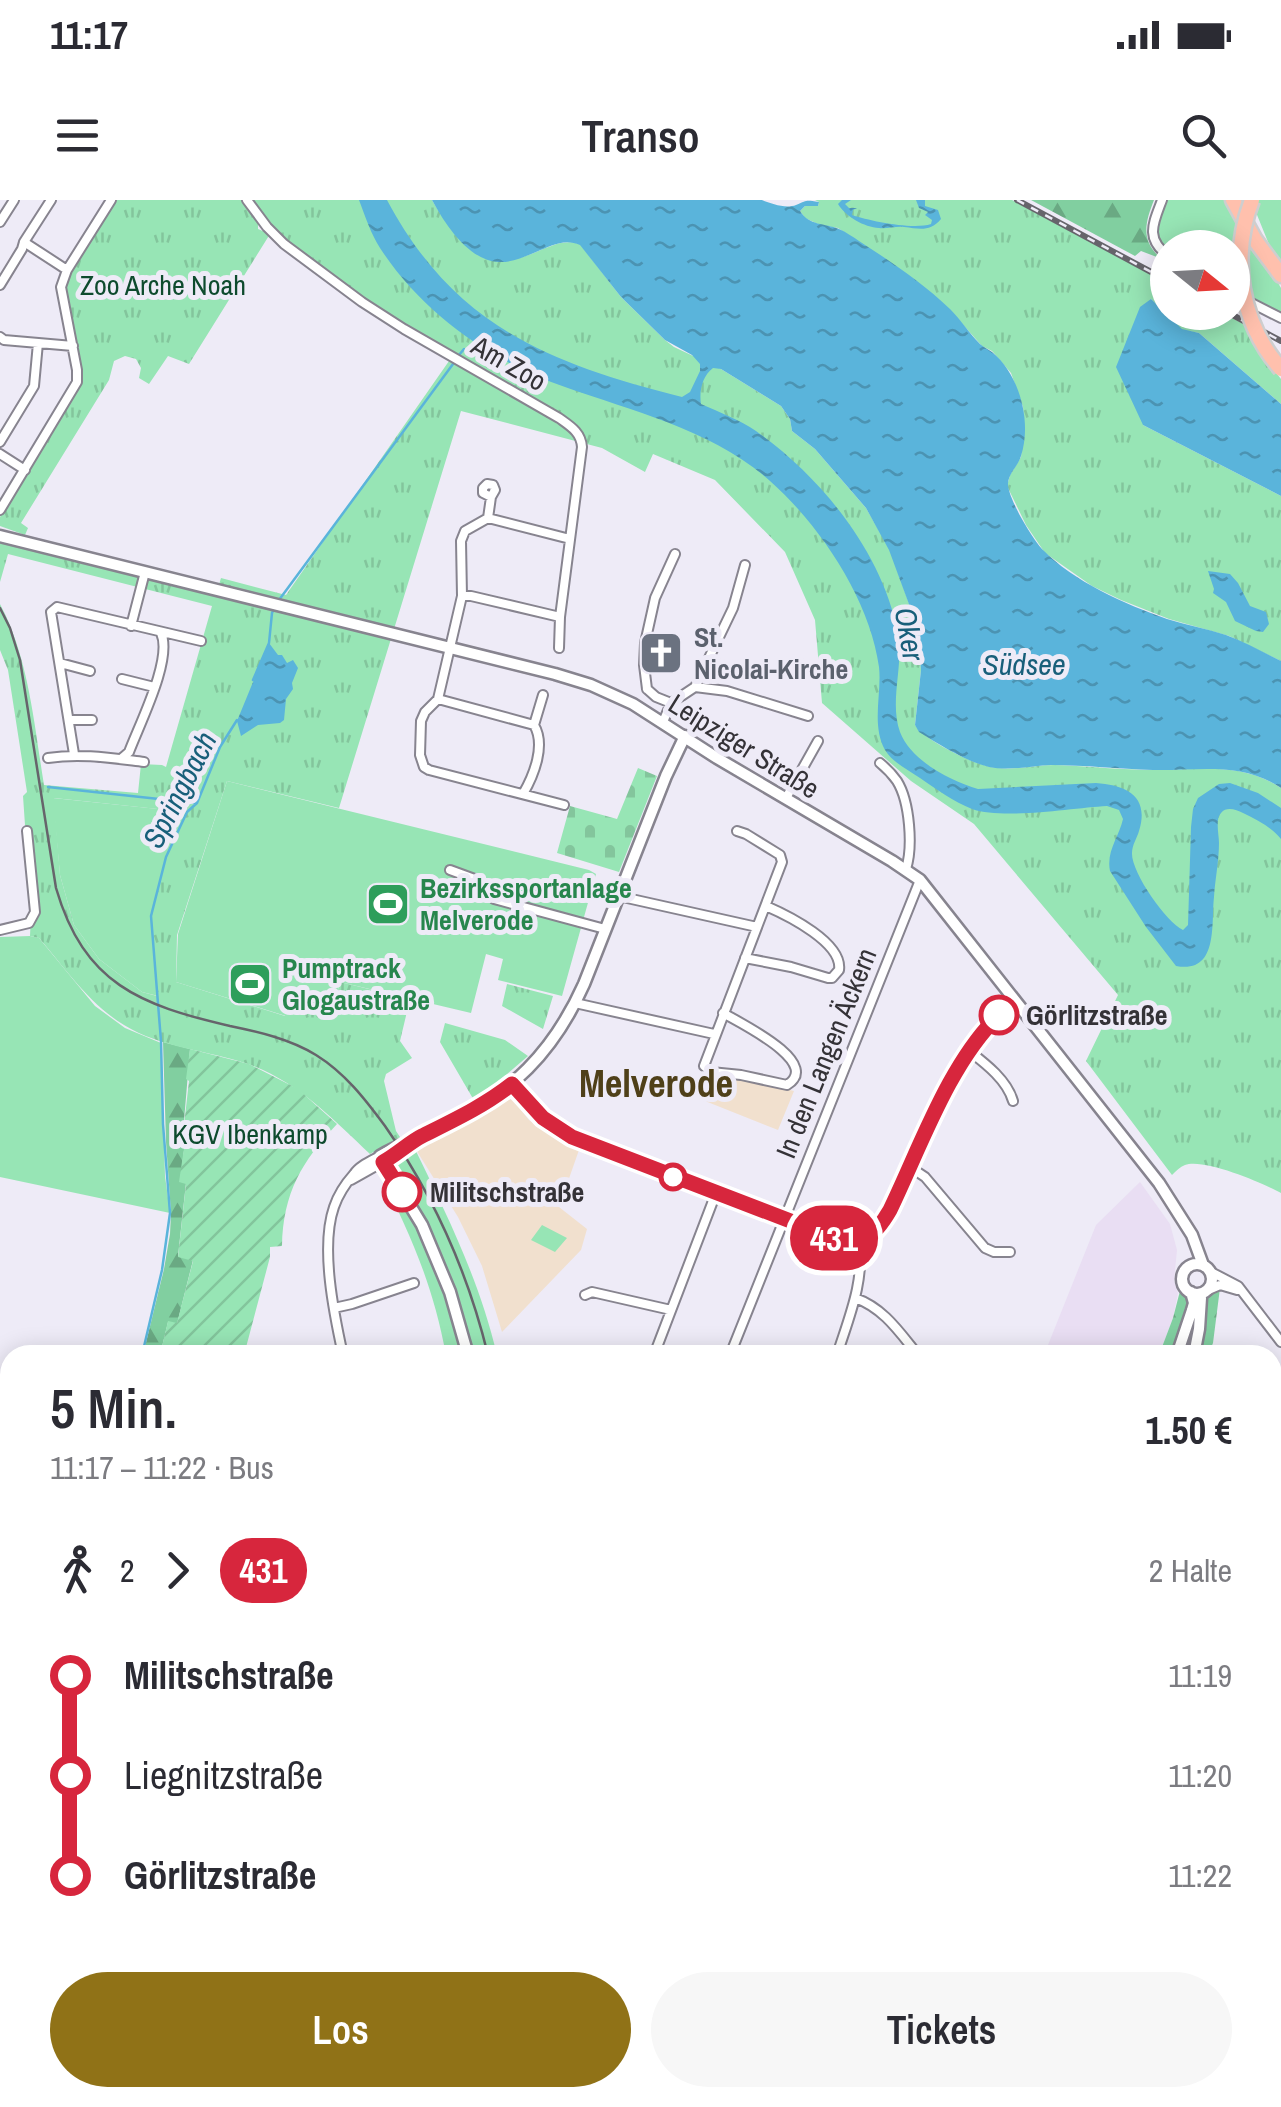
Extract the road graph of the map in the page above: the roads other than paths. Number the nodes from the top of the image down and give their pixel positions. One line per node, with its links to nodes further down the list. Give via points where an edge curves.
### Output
1 (14, 200): 8 (street)
2 (51, 200): 10 (street)
3 (111, 200): 11 (street)
4 (247, 200): 27 (street, Am Zoo, via 284,244 362,302 575,429 582,447)
5 (1162, 200): 9 (street)
6 (1233, 200): 12 (highway)
7 (1250, 200): 12 (highway); 19 (highway, bridge, via 1241,283 1256,331)
8 (0, 222)
9 (1152, 230)
10 (24, 242): 11 (street); 13 (street)
11 (67, 270): 18 (street, via 61,292)
12 (1281, 274)
13 (0, 285)
14 (1250, 302): 15 (street)
15 (1281, 318)
16 (0, 337): 17 (street)
17 (38, 343): 18 (street); 20 (street, via 34,386)
18 (72, 346): 22 (street, via 78,382)
19 (1281, 368)
20 (0, 442)
21 (0, 454): 22 (street)
22 (25, 470): 24 (street)
23 (491, 496): 25 (street)
24 (0, 510)
25 (488, 518): 27 (street); 31 (street, via 465,531 461,541)
26 (0, 536): 30 (street, Leipziger Straße)
27 (570, 539): 32 (street, Am Zoo)
28 (675, 554): 43 (street, via 645,643)
29 (744, 565): 42 (street, via 734,608)
30 (145, 572): 33 (street); 36 (street, Leipziger Straße)
31 (462, 596): 32 (street); 36 (street)
32 (560, 617): 37 (street, Am Zoo)
33 (131, 626): 34 (street); 38 (street, via 57,607 51,612)
34 (161, 633): 35 (street); 41 (street, via 165,642)
35 (200, 641)
36 (450, 648): 45 (street); 47 (street, Leipziger Straße, via 573,679)
37 (560, 648)
38 (60, 664): 39 (street); 49 (street)
39 (90, 671)
40 (122, 679): 41 (street)
41 (154, 687): 57 (street)
42 (695, 687): 46 (street); 48 (street)
43 (647, 689): 46 (street); 47 (street)
44 (542, 695): 52 (street)
45 (438, 699): 52 (street); 60 (street, via 421,721 422,763)
46 (671, 703): 51 (street)
47 (633, 704): 51 (street, Leipziger Straße)
48 (808, 716)
49 (69, 720): 50 (street); 55 (street)
50 (92, 720)
51 (663, 722): 53 (street, Leipziger Straße)
52 (534, 726): 60 (street, via 540,745)
53 (685, 736): 61 (street, Leipziger Straße); 68 (street)
54 (818, 741): 61 (street)
55 (74, 754): 56 (street); 57 (street)
56 (48, 758)
57 (122, 758): 58 (street)
58 (144, 762)
59 (880, 763): 65 (street, via 904,799 911,855)
60 (523, 794): 62 (street)
61 (786, 798): 65 (street, Leipziger Straße)
62 (564, 805)
63 (27, 831): 72 (street, via 35,912 29,923)
64 (737, 831): 69 (street, via 782,858)
65 (906, 869): 67 (street, Leipziger Straße)
66 (450, 870): 71 (street, via 480,881 494,898)
67 (920, 880): 74 (street, Leipziger Straße); 84 (street, In den Langen Äckern)
68 (618, 896): 70 (street); 71 (street)
69 (766, 906): 70 (street); 73 (street, via 832,949 840,970 828,978)
70 (757, 927): 73 (street)
71 (605, 929): 75 (street)
72 (0, 930)
73 (745, 958): 76 (street)
74 (1016, 1000): 78 (street); 85 (street, Leipziger Straße)
75 (575, 1003): 77 (street); 79 (street, via 545,1052)
76 (723, 1013): 77 (street); 77 (street, via 787,1054 797,1076 787,1085 711,1072 704,1066)
77 (714, 1034)
78 (968, 1050): 80 (street, via 998,1076); 82 (street)
79 (512, 1084): 81 (street); 83 (street, via 572,1137)
80 (1013, 1102)
81 (381, 1159): 95 (street, via 336,1200 330,1222); 99 (street, via 422,1225)
82 (910, 1167): 86 (street, via 880,1225); 87 (street, via 985,1248)
83 (716, 1193): 84 (street); 96 (street)
84 (784, 1219): 86 (street); 101 (street, In den Langen Äckern)
85 (1183, 1222): 88 (street, Leipziger Straße); 89 (street, Leipziger Straße)
86 (859, 1240): 94 (street)
87 (1010, 1252)
88 (1190, 1266): 89 (street); 91 (street, Leipziger Straße, via 1184,1286)
89 (1207, 1268): 91 (street, Leipziger Straße, via 1212,1278); 92 (street)
90 (414, 1283): 95 (street)
91 (1200, 1292): 92 (street, via 1220,1285); 104 (street, Leipziger Straße); 105 (street)
92 (1246, 1294): 97 (street)
93 (585, 1295): 96 (street)
94 (856, 1298): 102 (street); 103 (street, via 885,1316)
95 (334, 1308): 98 (street)
96 (671, 1310): 100 (street)
97 (1281, 1342)
98 (341, 1345)
99 (465, 1345)
100 (658, 1345)
101 (734, 1345)
102 (840, 1345)
103 (910, 1345)
104 (1180, 1345)
105 (1195, 1345)

